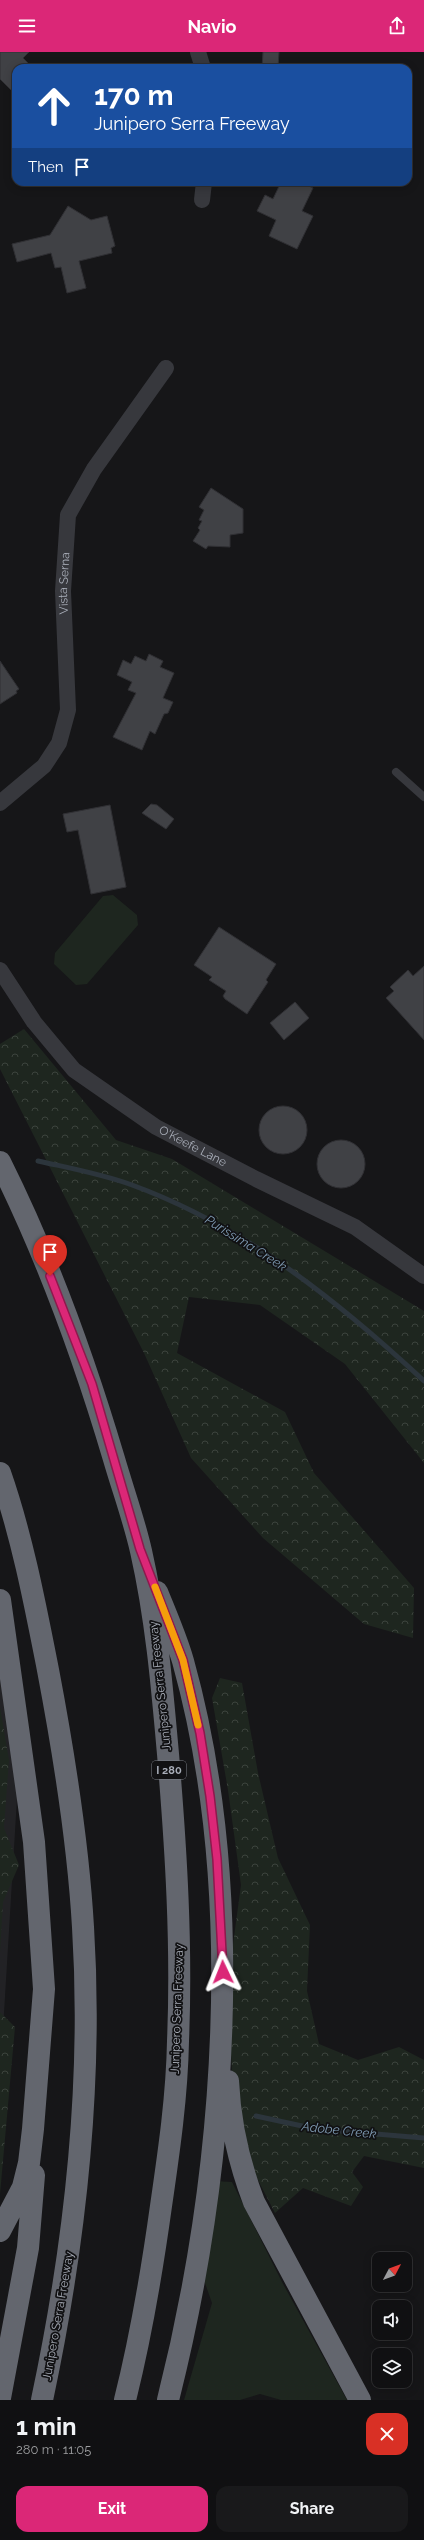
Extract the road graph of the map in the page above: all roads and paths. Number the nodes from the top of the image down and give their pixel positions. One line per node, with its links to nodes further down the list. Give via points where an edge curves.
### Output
1 (198, 52): 2 (street)
2 (202, 64)
3 (204, 186): 4 (street)
4 (202, 200)
5 (166, 368): 8 (street, Vista Serna, via 94,469 68,515 63,591 68,710 59,743 44,766)
6 (396, 772): 7 (lane)
7 (424, 798)
8 (0, 803)
9 (0, 970): 11 (street, O'Keefe Lane, via 34,1022 74,1070 156,1127 256,1179 355,1226)
10 (0, 1162): 13 (highway, Junipero Serra Freeway / I 280, via 50,1276 92,1384)
11 (424, 1276)
12 (0, 1473): 19 (highway, Junipero Serra Freeway, via 36,1609 58,1723 73,1825 83,1927 86,2036 81,2140 70,2248 57,2333)
13 (140, 1549): 15 (highway, via 183,1660 200,1733 217,1859); 20 (highway, Junipero Serra Freeway / I 280, via 150,1596 174,1820 179,1930 178,2043 169,2154 153,2264 136,2354)
14 (0, 1600): 16 (highway, via 28,1790 42,1936 44,1989)
15 (223, 1972): 21 (highway, via 217,2089 208,2188 192,2288); 22 (highway, via 229,2091 233,2131 242,2169 269,2234)
16 (33, 2129): 17 (highway, via 23,2187); 18 (highway, via 34,2189 28,2248)
17 (0, 2231)
18 (0, 2398)
19 (42, 2400)
20 (124, 2400)
21 (168, 2400)
22 (360, 2400)

